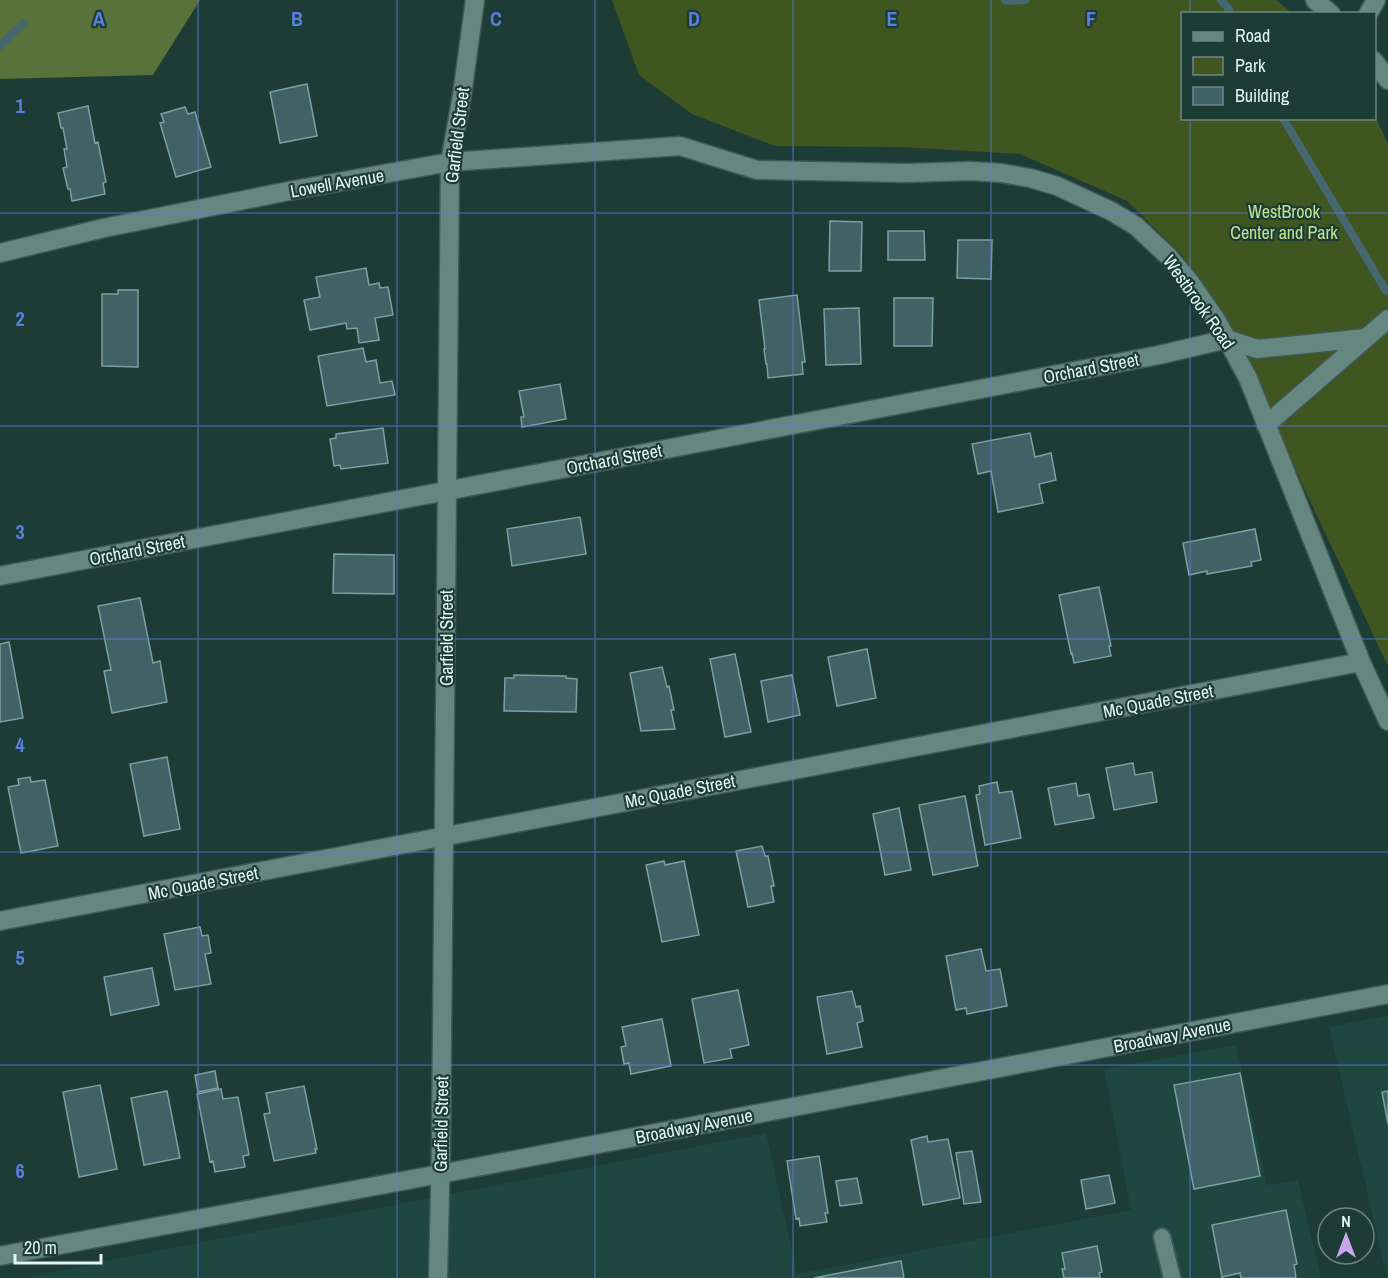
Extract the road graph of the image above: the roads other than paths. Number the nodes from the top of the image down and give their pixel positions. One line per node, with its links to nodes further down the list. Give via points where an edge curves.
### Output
1 (475, 0): 7 (street, Garfield Street)
2 (1315, 0): 3 (street)
3 (1329, 12)
4 (1376, 64): 5 (street)
5 (1388, 80)
6 (680, 146): 7 (street, Lowell Avenue); 11 (street, Westbrook Road, via 757,170 971,171 1030,178 1057,186 1136,226 1182,273)
7 (450, 162): 8 (street, Lowell Avenue, via 104,228); 13 (street, Garfield Street)
8 (0, 253)
9 (1388, 319): 10 (street)
10 (1366, 338): 11 (street, via 1257,349); 12 (street)
11 (1227, 339): 12 (street, Westbrook Road, via 1248,378); 13 (street, Orchard Street)
12 (1266, 425): 15 (street, Westbrook Road)
13 (447, 491): 14 (street, Orchard Street); 17 (street, Garfield Street)
14 (0, 576)
15 (1361, 662): 16 (street, Westbrook Road); 17 (street, Mc Quade Street)
16 (1388, 722)
17 (444, 836): 18 (street, Mc Quade Street); 20 (street, Garfield Street)
18 (0, 921)
19 (1388, 994): 20 (street, Broadway Avenue)
20 (440, 1174): 22 (street, Broadway Avenue); 23 (street, Garfield Street)
21 (1162, 1237): 24 (lane)
22 (0, 1256)
23 (438, 1278)
24 (1172, 1278)

